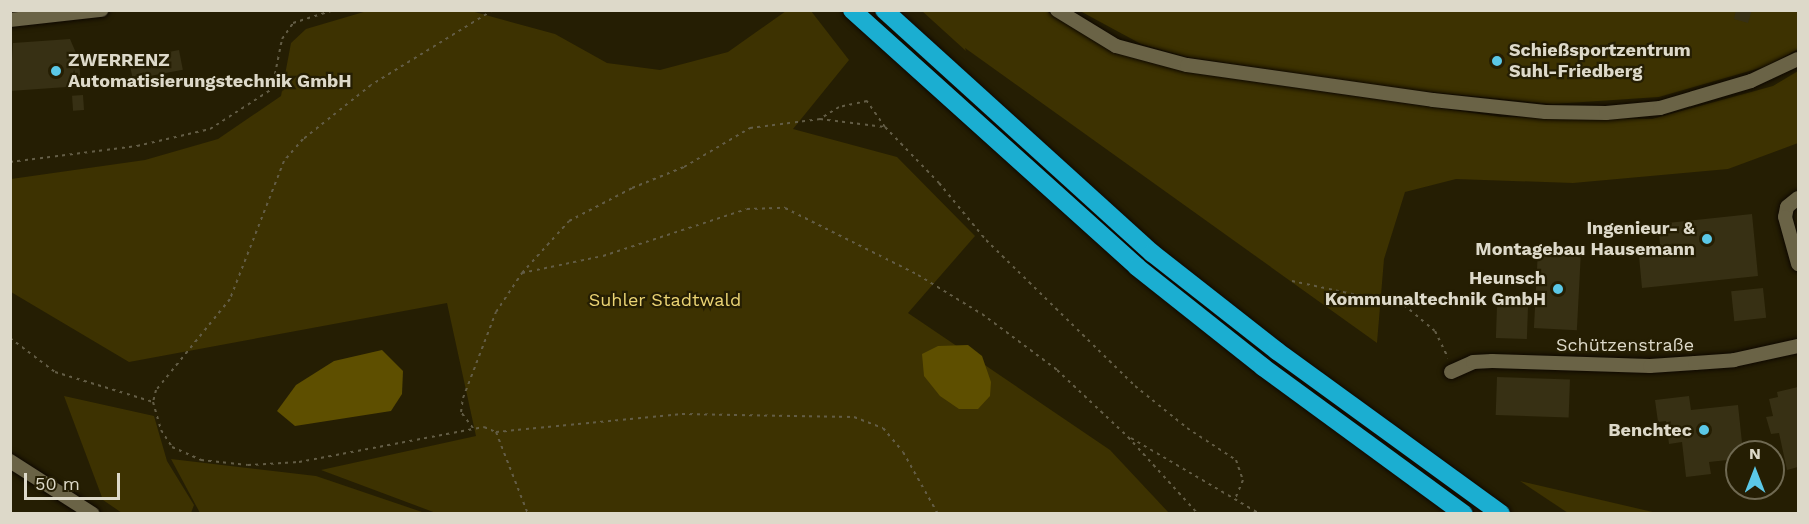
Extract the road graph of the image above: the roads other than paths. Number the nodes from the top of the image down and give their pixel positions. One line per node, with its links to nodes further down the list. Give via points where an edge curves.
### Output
1 (101, 10): 5 (street)
2 (852, 10): 13 (highway, via 1137,267 1263,367)
3 (884, 10): 14 (highway, via 1152,253 1277,351)
4 (1057, 10): 6 (street, via 1116,46 1187,65 1545,112 1606,113 1660,108 1751,81)
5 (10, 20)
6 (1798, 59)
7 (1798, 198): 8 (street, via 1787,207 1785,218)
8 (1798, 264)
9 (1798, 346): 10 (street, Schützenstraße, via 1734,360 1683,364 1492,361 1473,362)
10 (1451, 372)
11 (10, 461): 12 (street)
12 (93, 513)
13 (1464, 513)
14 (1501, 513)

